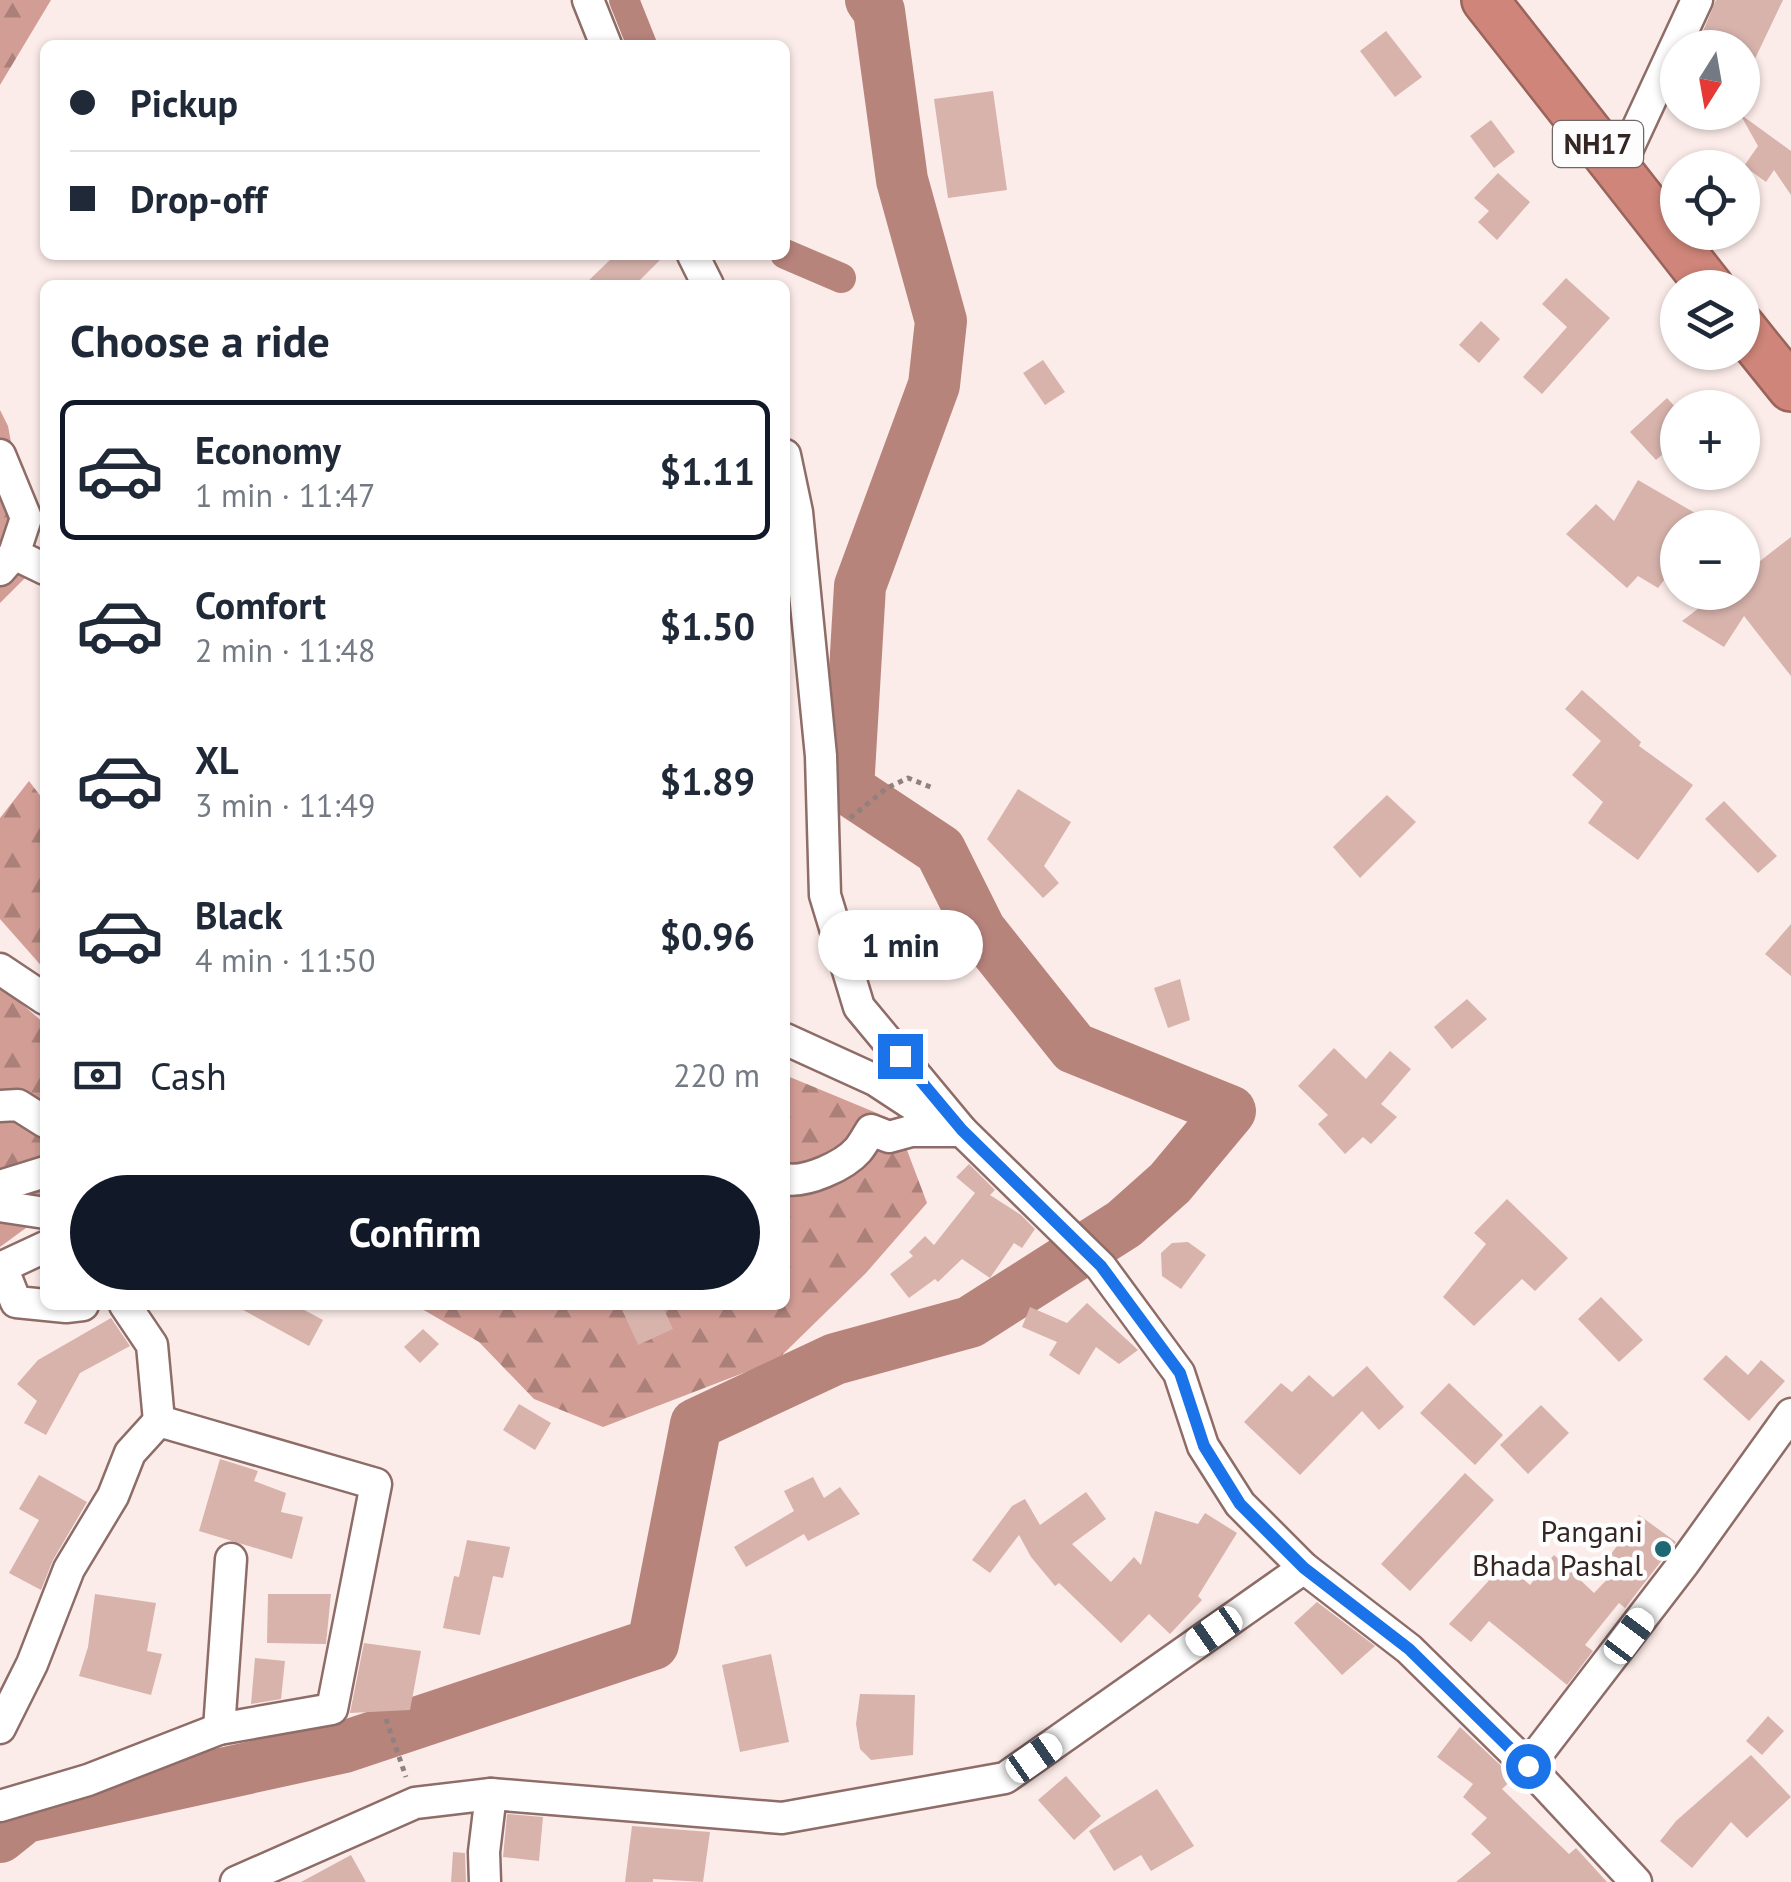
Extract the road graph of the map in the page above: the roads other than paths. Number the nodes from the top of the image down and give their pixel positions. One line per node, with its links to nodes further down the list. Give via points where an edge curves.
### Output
1 (588, 0): 4 (street)
2 (1485, 0): 5 (highway, NH17)
3 (1697, 0): 5 (street)
4 (604, 40)
5 (1618, 170): 6 (highway, NH17)
6 (1697, 270)
7 (1760, 349): 8 (highway)
8 (1791, 388)
9 (0, 456): 11 (street, via 26,518)
10 (790, 482): 18 (street, via 821,756 825,894 860,1007)
11 (7, 562): 12 (street)
12 (40, 568)
13 (0, 969): 14 (street)
14 (40, 996)
15 (790, 1041): 18 (street)
16 (0, 1106): 17 (street, via 18,1105)
17 (40, 1119)
18 (962, 1130): 20 (street, via 890,1137 871,1130 856,1152 828,1170); 31 (street, via 1101,1266 1180,1373 1204,1446 1240,1504)
19 (40, 1174): 21 (street)
20 (790, 1180)
21 (0, 1186)
22 (0, 1206): 23 (street)
23 (40, 1212)
24 (40, 1250): 25 (street)
25 (1, 1267): 26 (street, via 16,1302)
26 (40, 1304)
27 (129, 1310): 29 (street, via 152,1345)
28 (1791, 1414): 34 (street)
29 (159, 1421): 32 (street, via 130,1453 69,1569); 33 (street, via 376,1484 332,1709)
30 (231, 1560): 33 (street)
31 (1304, 1568): 34 (street, via 1409,1649); 35 (street, via 1005,1778 782,1818)
32 (0, 1728)
33 (219, 1729): 36 (street)
34 (1528, 1766): 39 (street)
35 (491, 1794): 37 (street, via 415,1803); 38 (street)
36 (0, 1806)
37 (236, 1882)
38 (484, 1882)
39 (1636, 1882)

